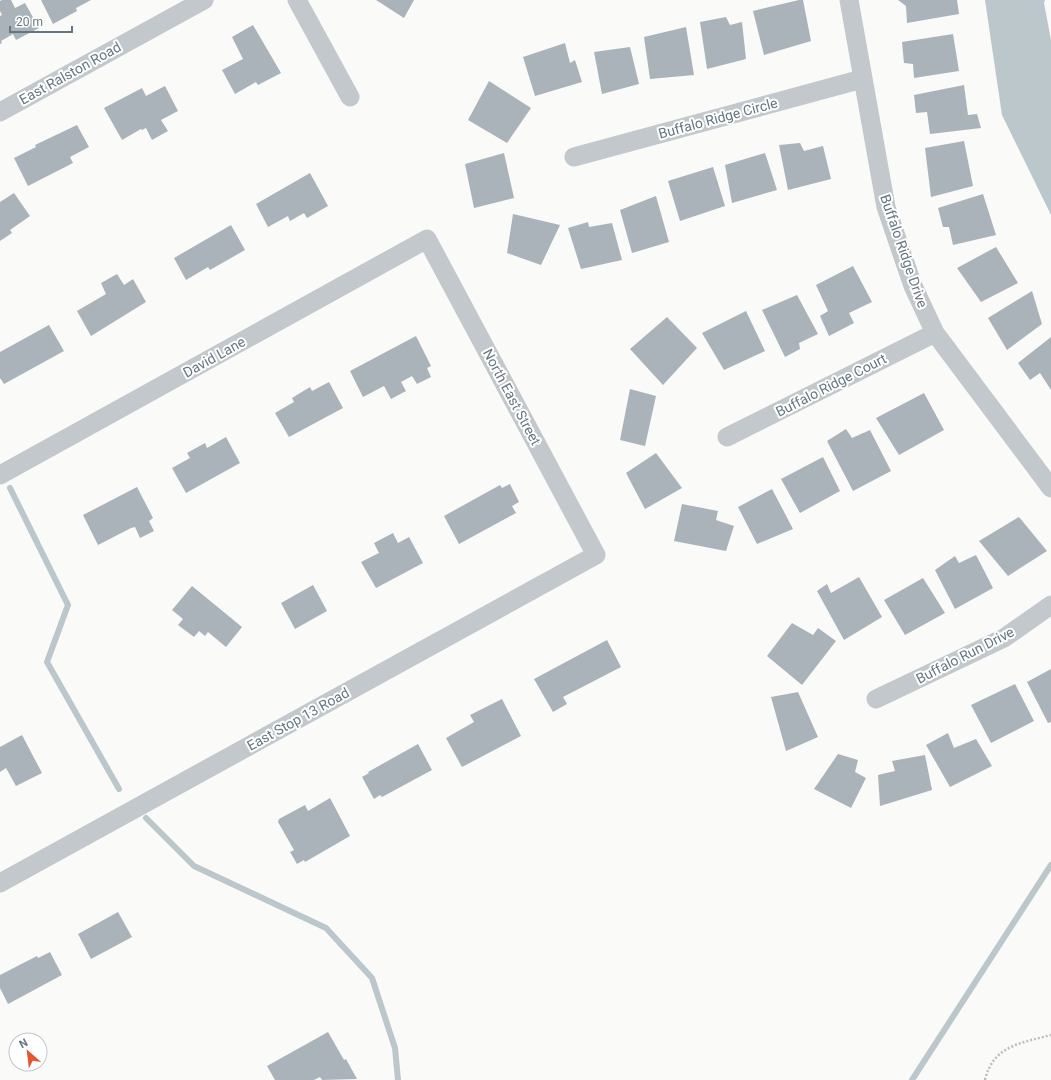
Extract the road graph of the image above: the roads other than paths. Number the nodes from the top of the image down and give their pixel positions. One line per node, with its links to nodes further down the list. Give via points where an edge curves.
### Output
1 (204, 0): 6 (street, East Ralston Road)
2 (297, 0): 5 (street)
3 (849, 0): 4 (street, Buffalo Ridge Drive)
4 (862, 79): 7 (street, Buffalo Ridge Circle); 9 (street, Buffalo Ridge Drive, via 886,207 913,286)
5 (350, 97)
6 (0, 112)
7 (574, 157)
8 (427, 239): 11 (street, David Lane); 13 (street, North East Street)
9 (935, 333): 10 (street, Buffalo Ridge Court); 12 (street, Buffalo Ridge Drive)
10 (727, 437)
11 (0, 475)
12 (1051, 488)
13 (596, 555): 16 (street, East Stop 13 Road)
14 (1051, 605): 15 (street, Buffalo Run Drive, via 1004,638)
15 (876, 699)
16 (0, 883)

